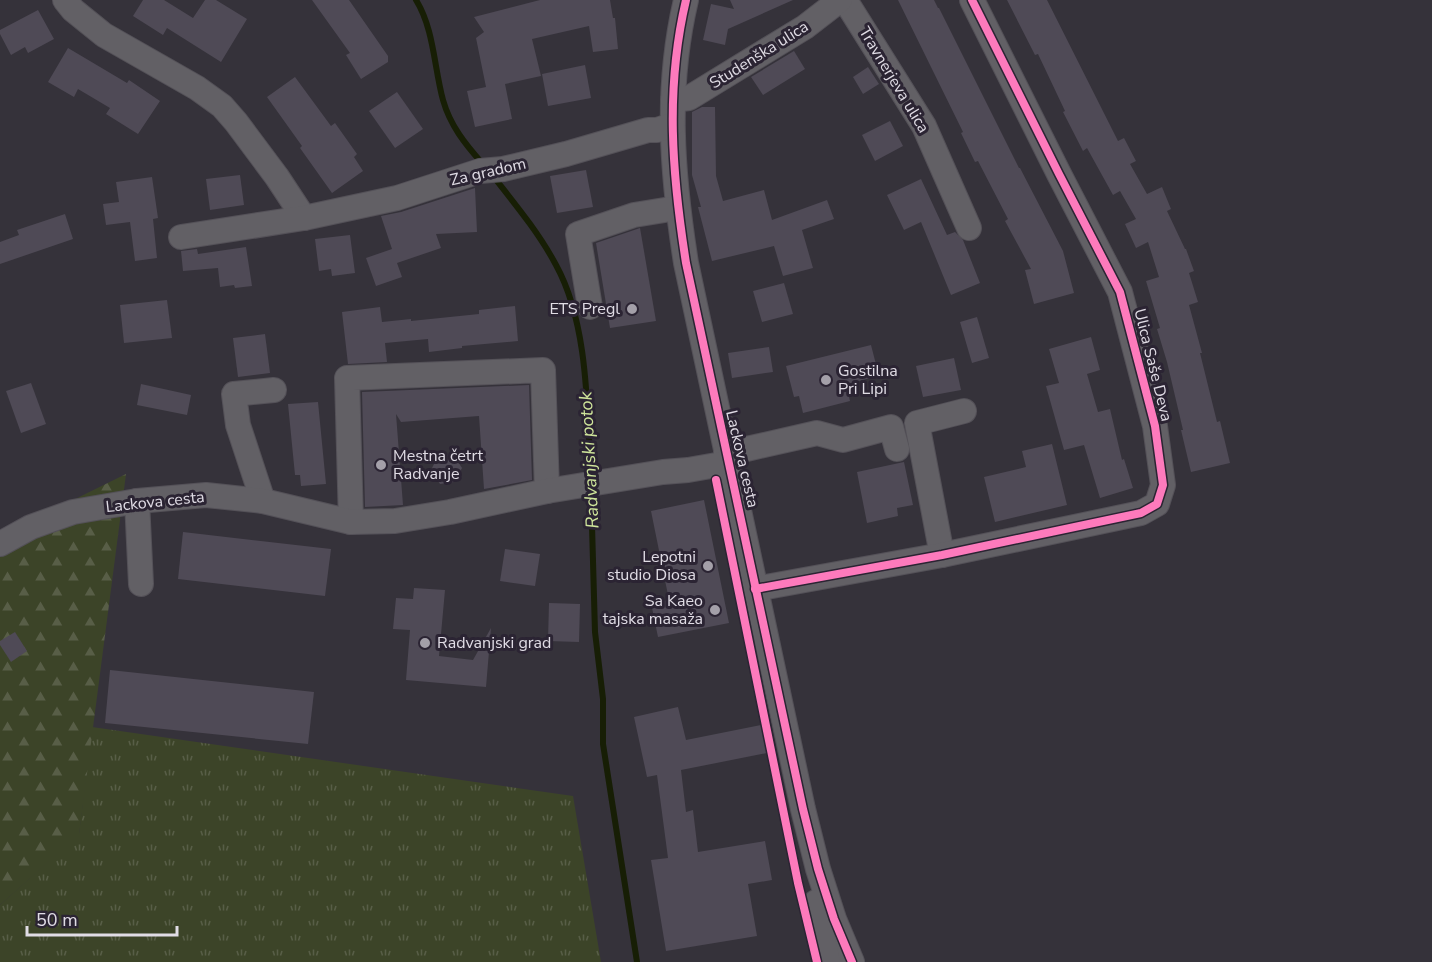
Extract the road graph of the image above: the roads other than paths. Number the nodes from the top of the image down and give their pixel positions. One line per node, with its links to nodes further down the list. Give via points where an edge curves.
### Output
1 (65, 0): 9 (street, via 104,35 222,106)
2 (686, 0): 6 (street, Lackova cesta)
3 (840, 0): 6 (street, Studenška ulica, via 805,27 689,98)
4 (845, 0): 10 (street, Travnerjeva ulica, via 924,126)
5 (972, 0): 22 (street, Ulica Saše Deva, via 1120,292 1155,426 1163,485 1157,504 1141,513)
6 (673, 100): 7 (street, Lackova cesta)
7 (672, 125): 8 (street, Lackova cesta); 9 (street, Za gradom, via 397,198)
8 (677, 208): 12 (street, via 634,215 578,234); 16 (street, Lackova cesta)
9 (304, 218): 11 (street, Za gradom)
10 (969, 228)
11 (181, 237)
12 (590, 307)
13 (274, 390): 19 (street, via 234,394 238,425)
14 (964, 411): 22 (street, via 917,423)
15 (897, 449): 16 (street, via 891,427 843,440 817,433 742,450)
16 (727, 458): 17 (street, Lackova cesta, via 688,470); 24 (street, Lackova cesta)
17 (547, 491): 20 (street, Lackova cesta, via 395,521); 20 (street, via 543,370 347,378)
18 (137, 501): 19 (street, Lackova cesta, via 206,495); 21 (street, Lackova cesta, via 73,512); 23 (street)
19 (263, 501): 20 (street, Lackova cesta)
20 (351, 522)
21 (0, 544)
22 (942, 555): 24 (street, Ulica Saše Deva)
23 (141, 584)
24 (755, 589): 25 (street, Lackova cesta)
25 (818, 869): 26 (street, Lackova cesta); 27 (street, via 816,907)
26 (834, 919): 28 (street); 29 (street)
27 (828, 962)
28 (843, 962)
29 (852, 962)

